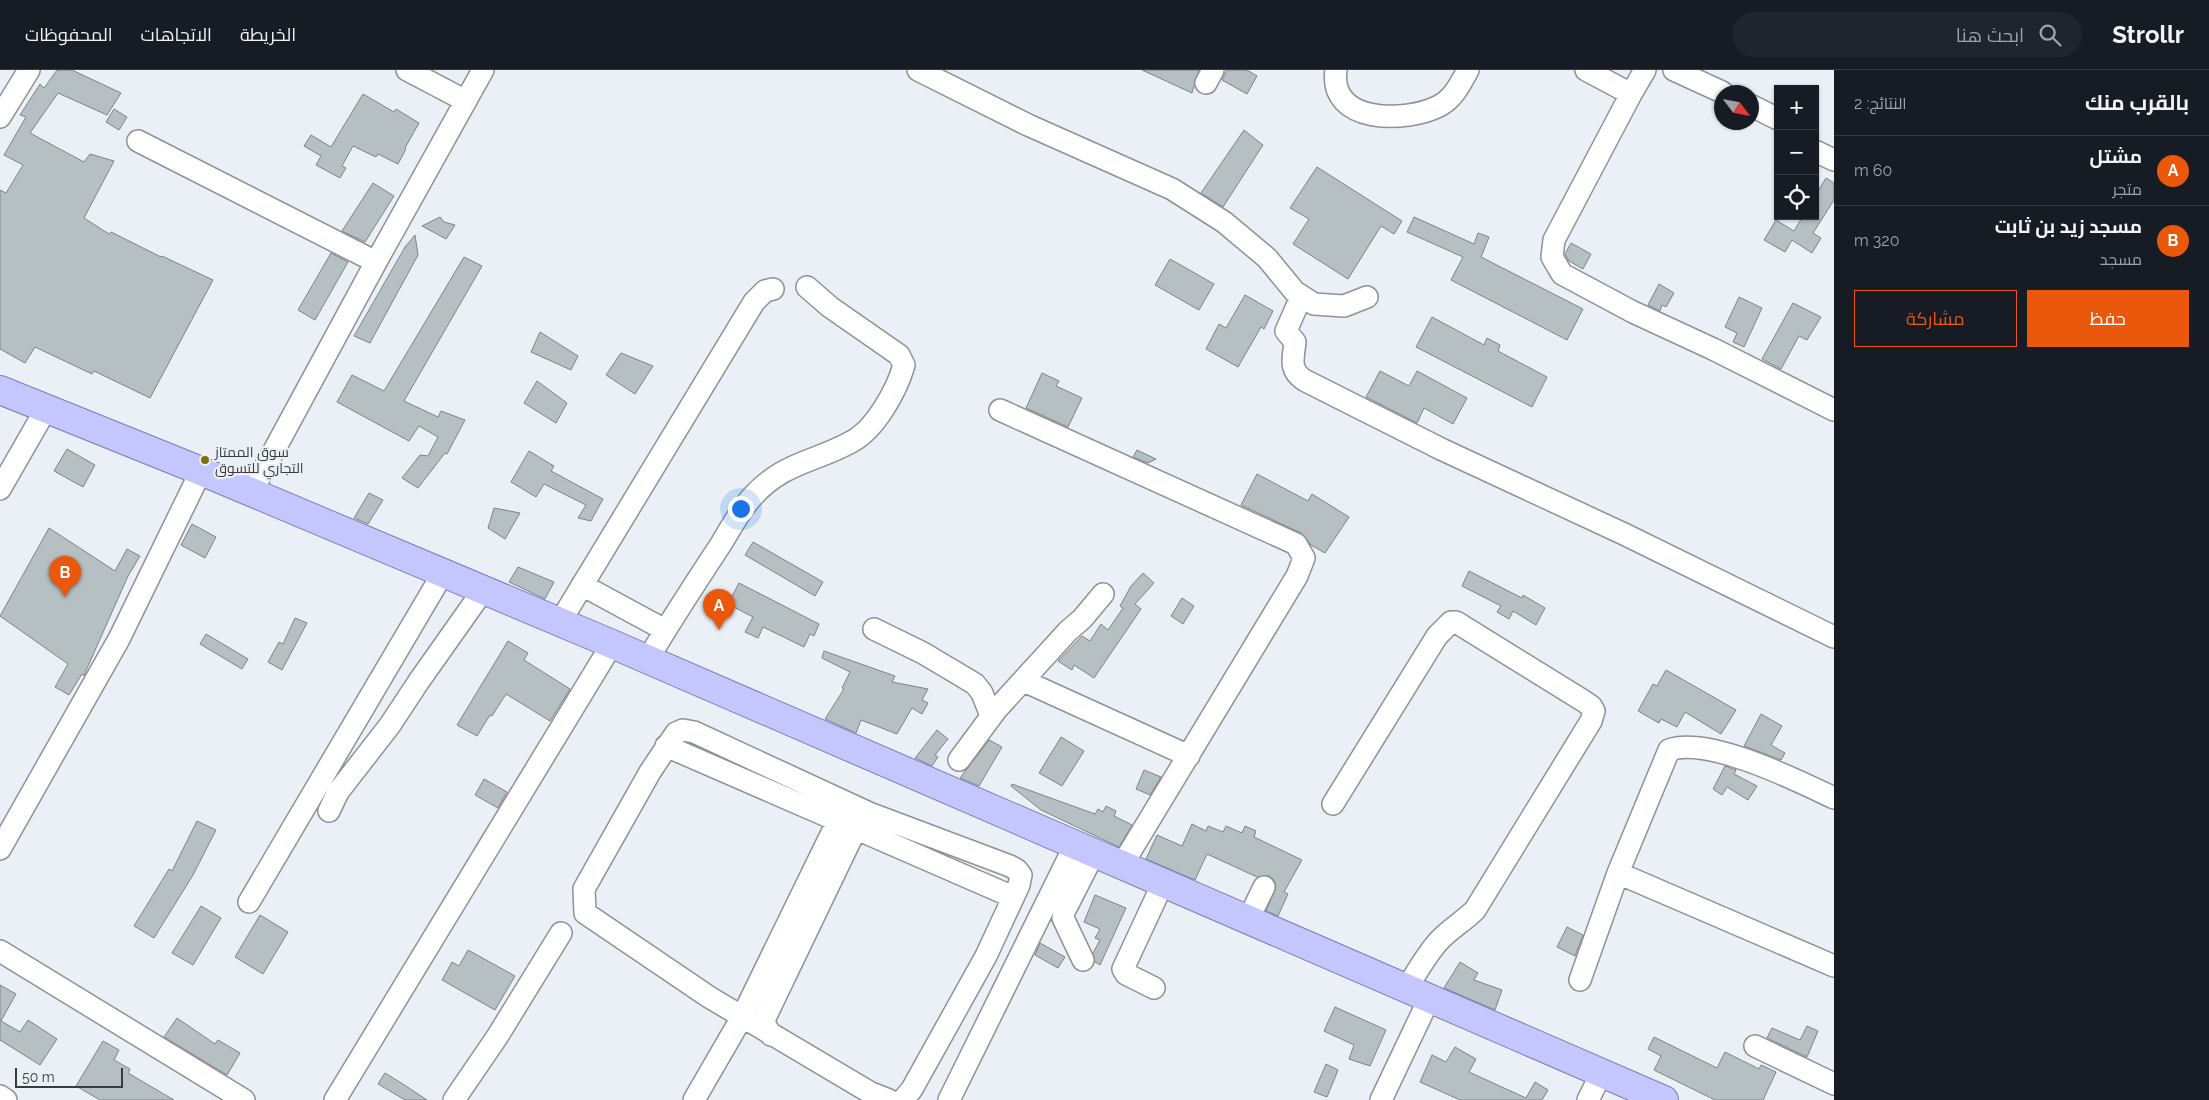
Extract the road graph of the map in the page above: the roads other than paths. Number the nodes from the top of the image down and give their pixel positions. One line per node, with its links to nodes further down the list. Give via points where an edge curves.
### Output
1 (29, 70): 14 (street)
2 (407, 70): 12 (street)
3 (483, 70): 12 (street)
4 (918, 70): 22 (street, via 1028,125 1172,189 1224,222 1267,258)
5 (1336, 70): 6 (street, via 1338,92 1344,100 1369,114 1384,117 1439,106 1456,91)
6 (1468, 70)
7 (1586, 70): 11 (street)
8 (1644, 70): 11 (street)
9 (1674, 70): 10 (street)
10 (1714, 88)
11 (1631, 94): 27 (street, via 1554,240 1552,257 1562,274)
12 (466, 101): 19 (street)
13 (1759, 110): 15 (street)
14 (0, 117)
15 (1774, 117)
16 (138, 141): 19 (street)
17 (1819, 153): 18 (street)
18 (1834, 160)
19 (376, 262): 30 (street)
20 (807, 288): 37 (street, via 899,355 904,366 900,377 864,434 840,448 781,472 752,497)
21 (773, 289): 32 (street, via 765,291 754,302)
22 (1301, 297): 23 (street, via 1314,304 1344,306); 38 (street, via 1286,331 1295,342 1292,367 1297,376 1441,449)
23 (1368, 297)
24 (0, 390): 25 (main road)
25 (46, 409): 28 (main road); 29 (street)
26 (1000, 410): 43 (street, via 1296,544 1304,558 1297,576)
27 (1834, 410)
28 (202, 471): 30 (main road); 49 (street, via 119,639)
29 (0, 489)
30 (251, 492): 31 (main road)
31 (443, 573): 33 (main road); 58 (street)
32 (582, 585): 35 (street); 37 (street)
33 (484, 590): 35 (main road); 47 (street, via 390,725 338,792)
34 (1103, 594): 41 (street)
35 (560, 622): 39 (main road)
36 (874, 629): 42 (street, via 975,684)
37 (665, 630): 40 (street)
38 (1834, 637)
39 (612, 644): 40 (main road); 75 (street)
40 (648, 659): 51 (main road)
41 (1024, 680): 42 (street); 43 (street)
42 (991, 716): 44 (street)
43 (1189, 756): 52 (street)
44 (959, 760)
45 (1834, 798): 53 (street, via 1774,770 1724,753 1674,748 1669,750)
46 (1333, 804): 66 (street, via 1437,636 1451,622 1456,622 1592,706 1591,721 1475,910 1436,944)
47 (329, 811)
48 (851, 816): 56 (street, via 1017,870 1021,875); 67 (street); 67 (street, via 694,732 683,730 676,733 666,746 584,889 585,913); 68 (street, via 765,1018)
49 (7, 821): 50 (street)
50 (0, 849)
51 (1084, 849): 52 (main road); 57 (street); 62 (street, via 1063,918)
52 (1122, 865): 54 (main road)
53 (1618, 873): 63 (street); 64 (street)
54 (1163, 883): 59 (main road); 65 (street, via 1123,969 1126,974)
55 (1264, 887): 59 (street)
56 (1016, 891): 57 (street, via 1026,885); 79 (street, via 986,956)
57 (1048, 899): 80 (street)
58 (249, 902)
59 (1248, 920): 66 (main road)
60 (561, 933): 76 (street)
61 (0, 951): 74 (street)
62 (1083, 960)
63 (1834, 966)
64 (1580, 980)
65 (1154, 988)
66 (1417, 994): 70 (main road); 81 (street)
67 (742, 1017): 68 (street); 77 (street)
68 (771, 1035): 78 (street, via 871,1093)
69 (1754, 1046): 71 (street)
70 (1602, 1072): 82 (street); 83 (main road)
71 (1834, 1084)
72 (0, 1096): 73 (street)
73 (6, 1100)
74 (244, 1100)
75 (335, 1100)
76 (454, 1100)
77 (694, 1100)
78 (889, 1100)
79 (903, 1100)
80 (949, 1100)
81 (1381, 1100)
82 (1588, 1100)
83 (1664, 1100)

